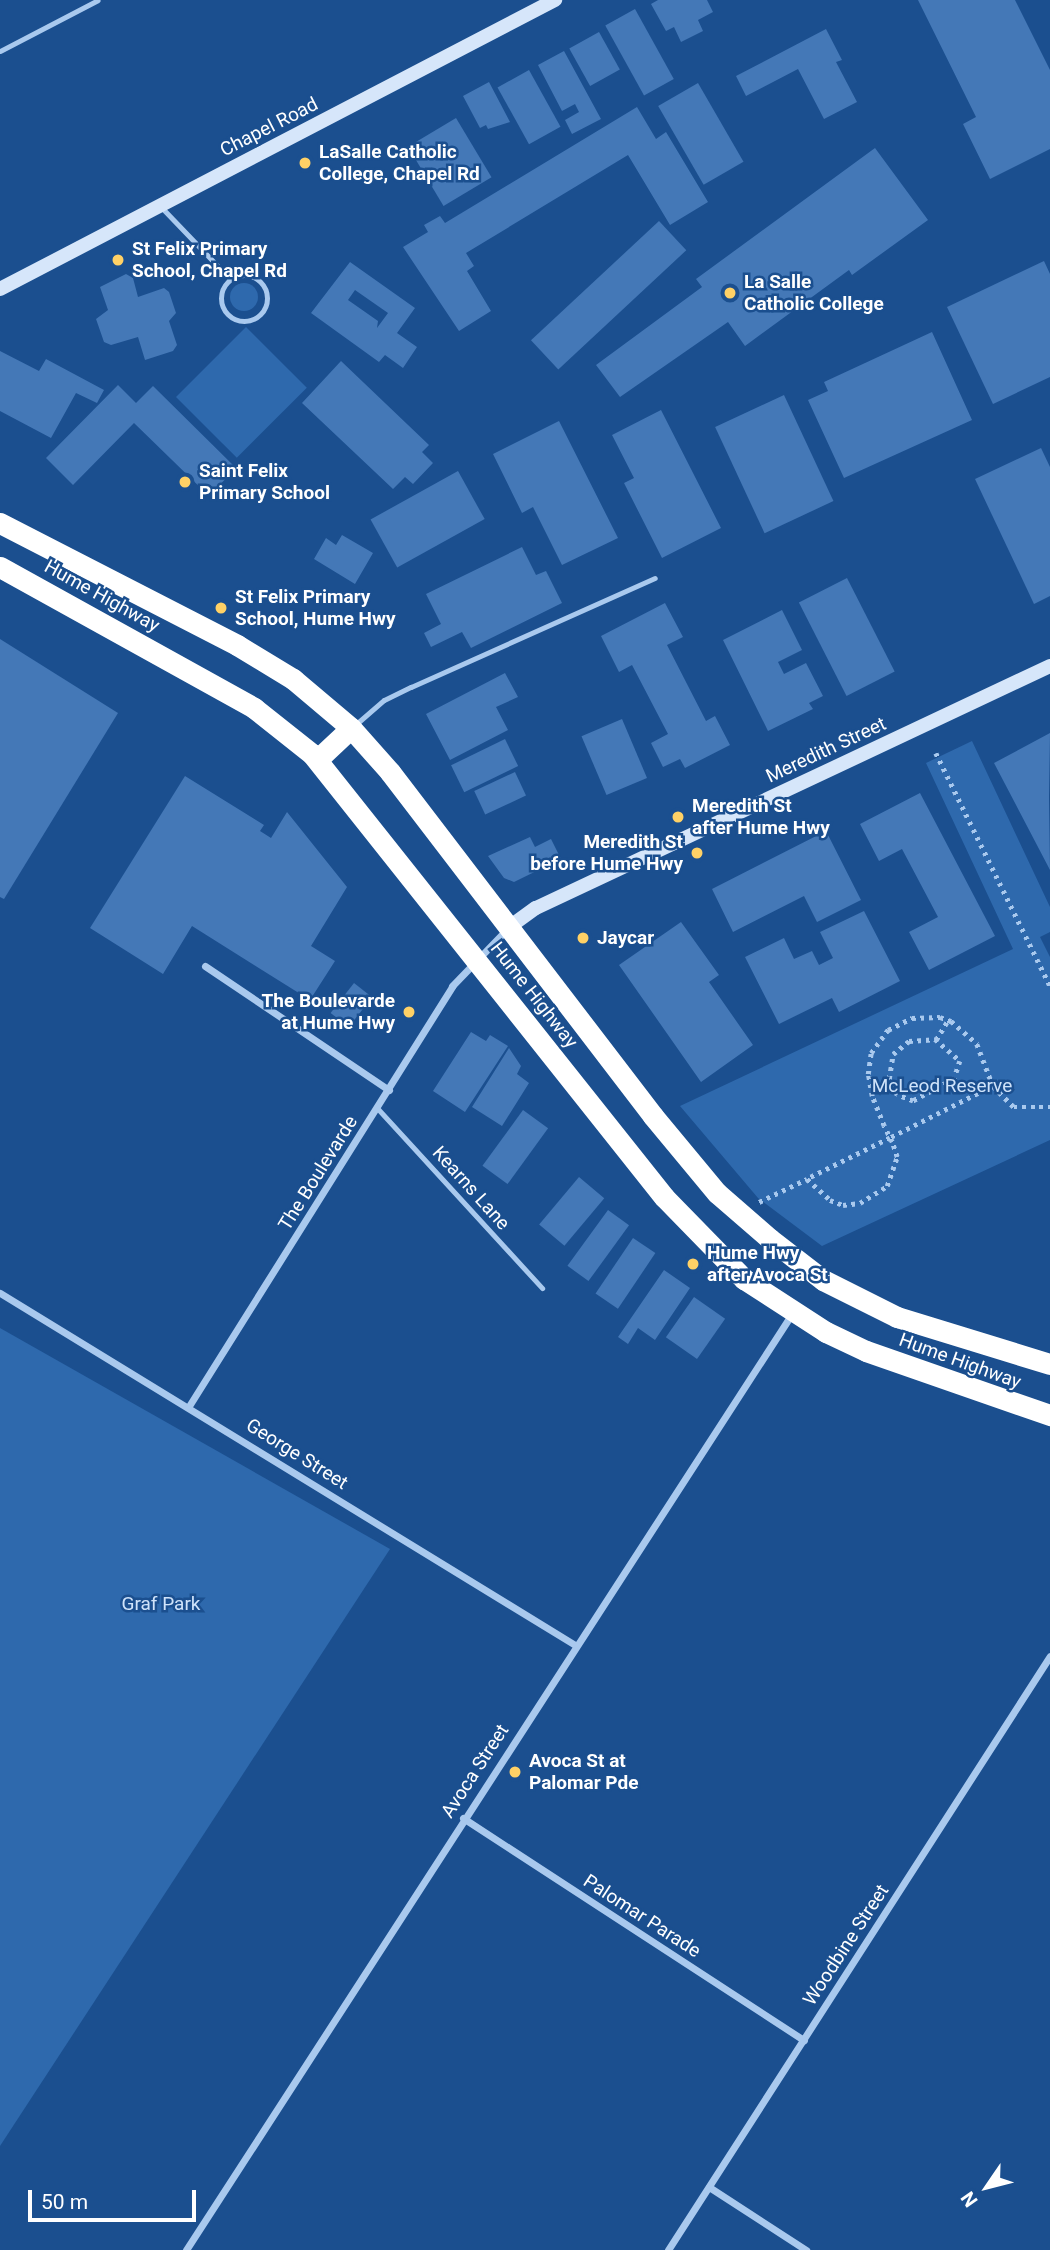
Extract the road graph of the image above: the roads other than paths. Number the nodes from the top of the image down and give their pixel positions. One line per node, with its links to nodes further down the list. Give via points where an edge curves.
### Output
1 (98, 0): 3 (lane)
2 (555, 0): 4 (main road, Chapel Road)
3 (0, 51)
4 (160, 205): 5 (lane); 6 (main road, Chapel Road)
5 (230, 279): 5 (lane, via 252,276 264,285 268,299 256,318 243,322 225,312 222,291)
6 (0, 289)
7 (0, 523): 11 (highway, Hume Highway, via 237,645 293,679)
8 (0, 567): 12 (highway, Hume Highway, via 254,708)
9 (655, 578): 11 (lane, via 384,700)
10 (1050, 666): 13 (main road, Meredith Street, via 536,908)
11 (351, 728): 12 (highway); 13 (highway, Hume Highway, via 390,772)
12 (318, 759): 14 (highway, Hume Highway)
13 (508, 928): 14 (street, The Boulevarde); 21 (highway, Hume Highway, via 717,1193 770,1239 823,1280 897,1317)
14 (476, 959): 16 (street, The Boulevarde, via 453,986); 20 (highway, Hume Highway, via 698,1235 744,1279)
15 (205, 966): 16 (street)
16 (389, 1090): 17 (street, The Boulevarde)
17 (377, 1109): 18 (lane, Kearns Lane); 22 (street, The Boulevarde)
18 (542, 1288)
19 (0, 1293): 22 (street, George Street)
20 (793, 1312): 23 (highway, Hume Highway, via 866,1351); 24 (street, Avoca Street)
21 (1050, 1364)
22 (189, 1406): 24 (street, George Street)
23 (1050, 1415)
24 (575, 1645): 26 (street, Avoca Street)
25 (1050, 1656): 27 (street, Woodbine Street)
26 (463, 1818): 27 (street, Palomar Parade); 29 (street, Avoca Street)
27 (804, 2040): 28 (street, Woodbine Street)
28 (709, 2187): 30 (street, Woodbine Street); 31 (street)
29 (186, 2250)
30 (668, 2250)
31 (806, 2250)

